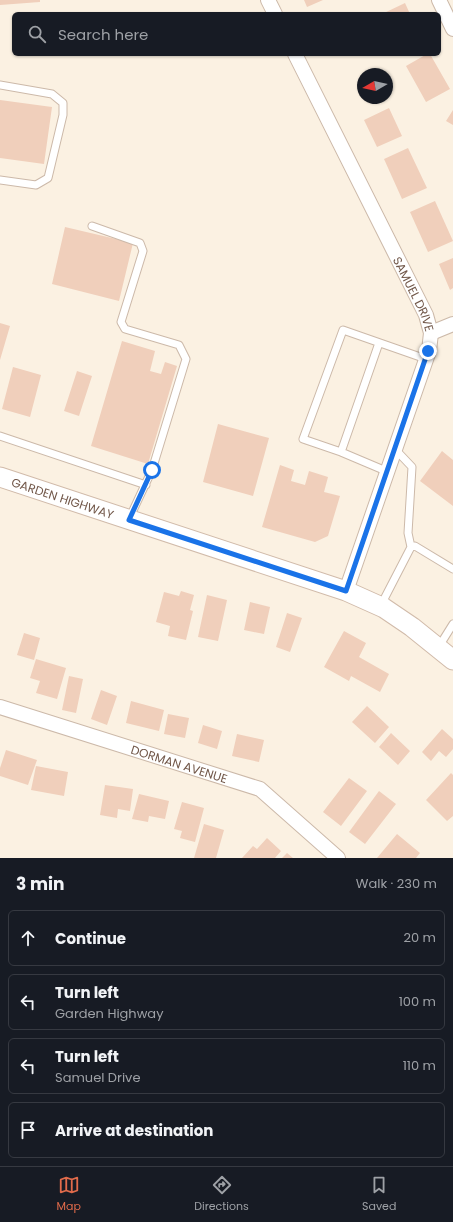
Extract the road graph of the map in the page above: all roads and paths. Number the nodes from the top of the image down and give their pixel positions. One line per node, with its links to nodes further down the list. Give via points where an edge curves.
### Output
1 (268, 0): 3 (street)
2 (439, 0): 4 (street)
3 (274, 12)
4 (453, 29)
5 (296, 56): 10 (street, SAMUEL DRIVE, via 426,315)
6 (0, 85): 7 (lane, via 52,94 63,103 63,115 48,178 36,185)
7 (0, 180)
8 (92, 226): 18 (lane, via 140,243 143,251 122,322 125,329 179,345 186,359)
9 (453, 324): 10 (street)
10 (431, 333): 12 (street, SAMUEL DRIVE)
11 (379, 343): 12 (lane); 15 (lane); 15 (lane, via 342,330 303,439)
12 (426, 359): 14 (street, SAMUEL DRIVE)
13 (0, 436): 18 (lane)
14 (394, 448): 16 (street, SAMUEL DRIVE); 20 (lane, via 412,467 408,533)
15 (341, 452): 16 (lane)
16 (386, 471): 22 (street, SAMUEL DRIVE)
17 (0, 477): 19 (main road, GARDEN HIGHWAY)
18 (146, 485): 19 (lane)
19 (129, 520): 22 (main road, GARDEN HIGHWAY)
20 (411, 547): 21 (lane, via 415,546); 23 (lane)
21 (453, 569)
22 (346, 591): 23 (main road, GARDEN HIGHWAY)
23 (381, 606): 25 (main road, GARDEN HIGHWAY)
24 (453, 624): 25 (lane)
25 (438, 648): 26 (main road, GARDEN HIGHWAY)
26 (453, 660)
27 (0, 707): 28 (street, DORMAN AVENUE, via 260,789)
28 (338, 858)

